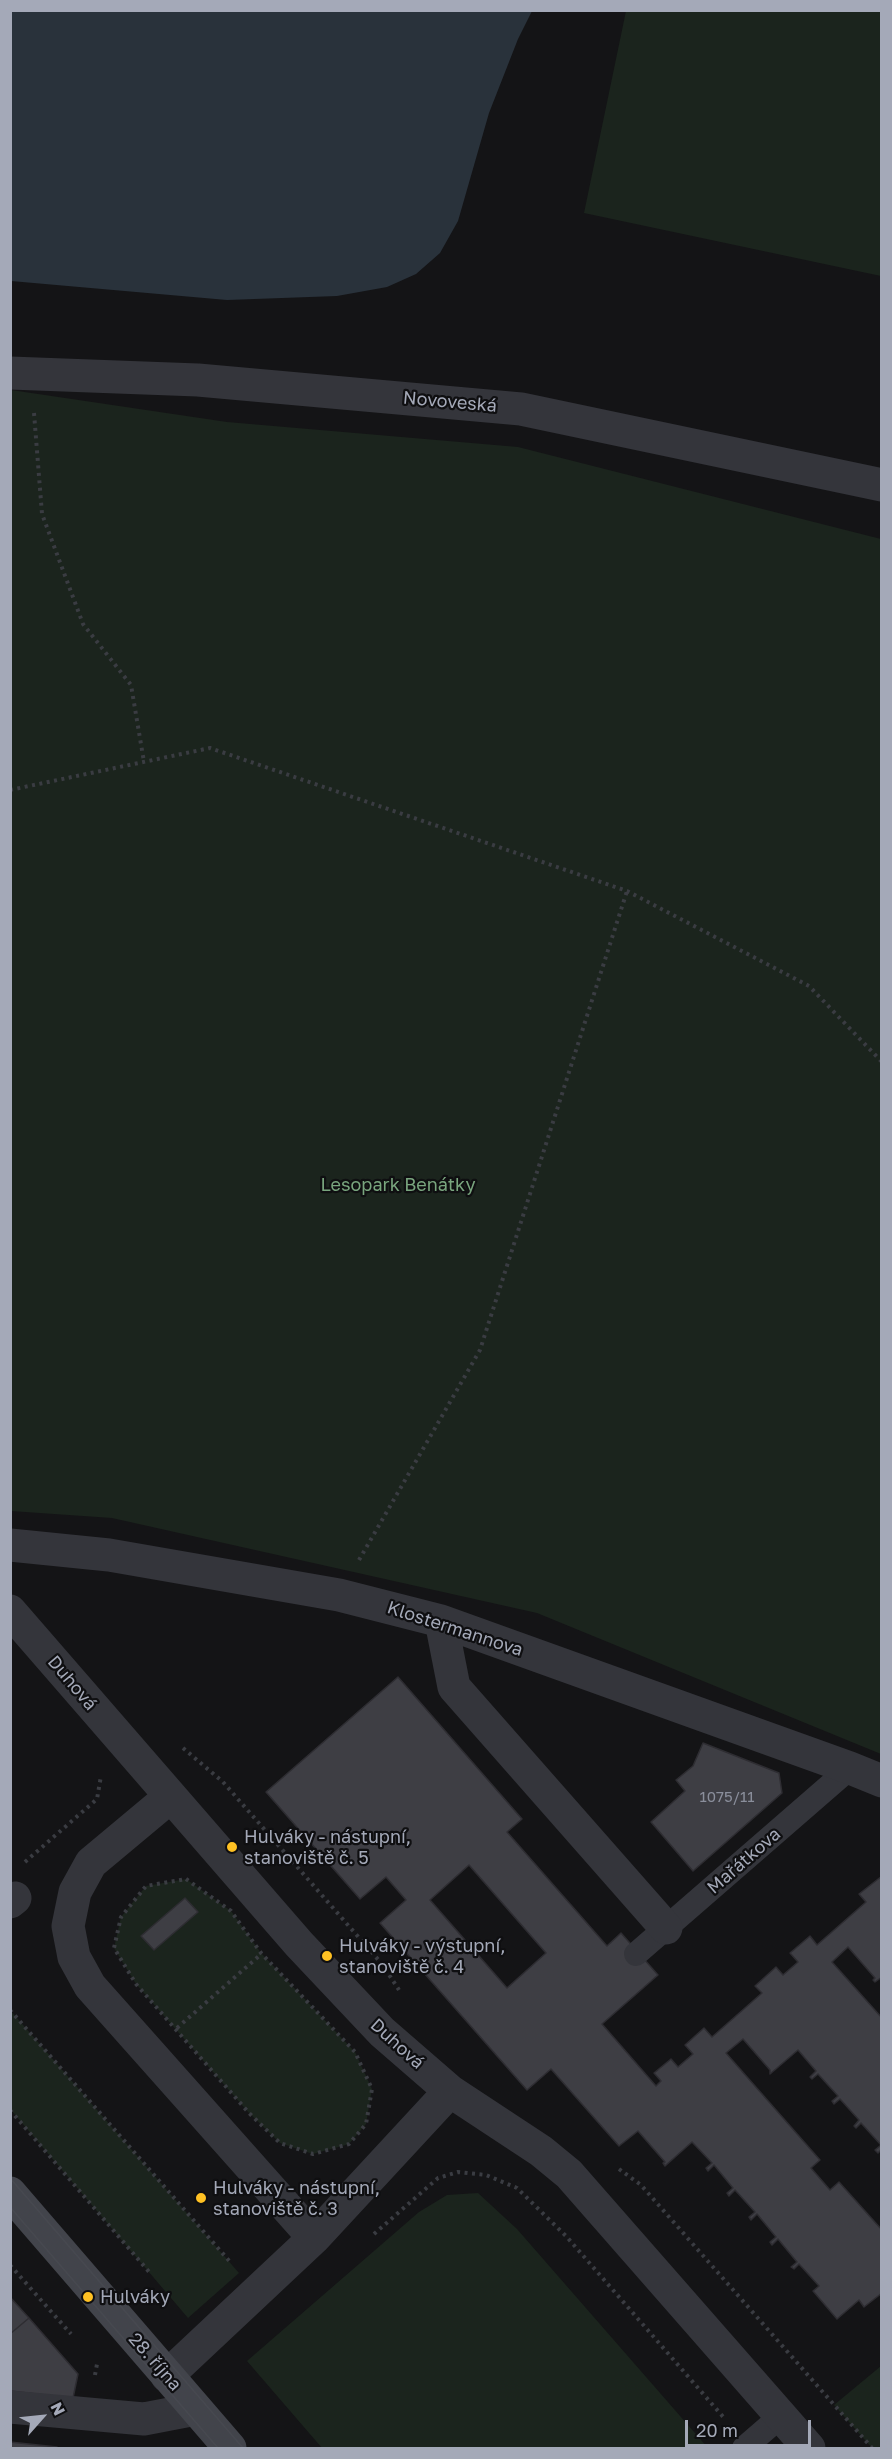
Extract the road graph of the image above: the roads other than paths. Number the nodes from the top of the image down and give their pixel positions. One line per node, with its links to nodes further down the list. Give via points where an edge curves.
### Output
1 (19, 373): 2 (street, Novoveská, via 198,380 521,409)
2 (882, 485)
3 (10, 1545): 5 (street, Klostermannova, via 109,1555 339,1595)
4 (10, 1611): 8 (street, Duhová)
5 (441, 1621): 6 (street, Klostermannova); 9 (street, via 454,1687)
6 (850, 1767): 7 (street, Klostermannova); 9 (lane, Mařátkova)
7 (882, 1781)
8 (170, 1797): 11 (street, Duhová, via 298,1944 374,2024); 13 (street, via 91,1863 75,1892 68,1926 74,1957 90,1986)
9 (666, 1928): 10 (lane, Mařátkova)
10 (636, 1954)
11 (450, 2091): 13 (street); 17 (street, Duhová, via 569,2174)
12 (10, 2193): 14 (main road, 28. října)
13 (314, 2238): 14 (street)
14 (167, 2376): 16 (main road, 28. října)
15 (10, 2407): 16 (street, via 144,2419)
16 (196, 2409): 18 (main road, 28. října)
17 (781, 2416): 19 (lane); 20 (street, Duhová)
18 (230, 2448)
19 (744, 2448)
20 (809, 2448)

